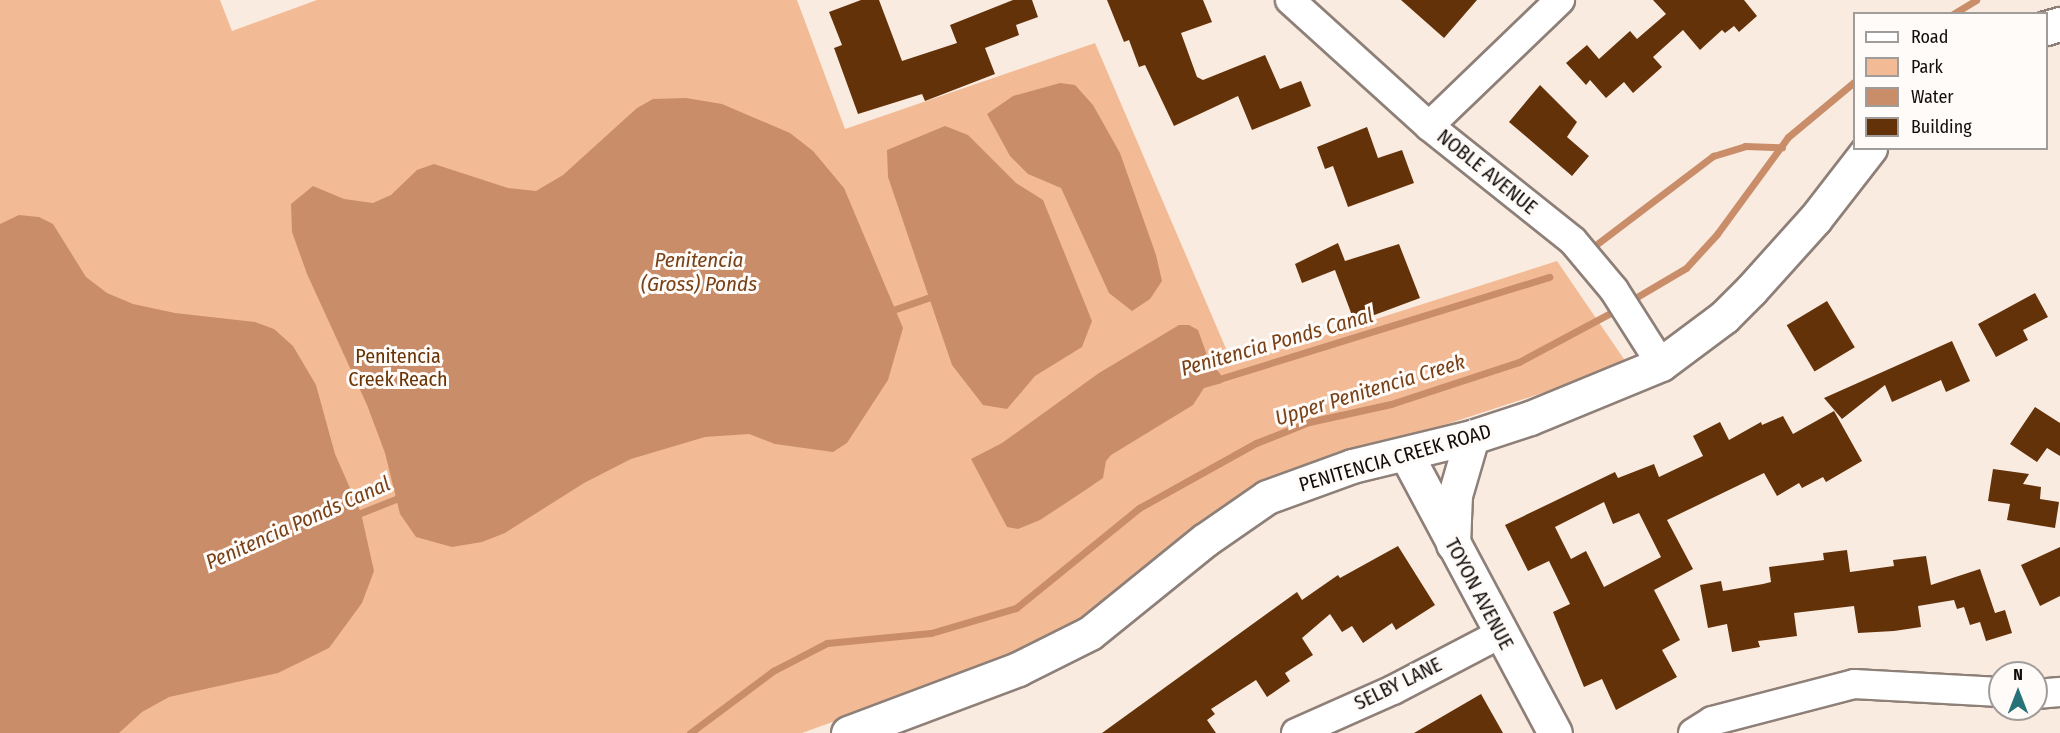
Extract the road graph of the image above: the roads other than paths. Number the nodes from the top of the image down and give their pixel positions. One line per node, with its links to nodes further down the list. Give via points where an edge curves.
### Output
1 (1290, 0): 3 (street, NOBLE AVENUE)
2 (1560, 0): 3 (street)
3 (1429, 126): 5 (street, NOBLE AVENUE, via 1573,240 1614,290)
4 (1868, 150): 5 (street, PENITENCIA CREEK ROAD, via 1815,219 1751,290)
5 (1661, 364): 6 (street, PENITENCIA CREEK ROAD, via 1530,418)
6 (1472, 437): 7 (street, PENITENCIA CREEK ROAD); 8 (street, via 1455,495)
7 (1406, 454): 8 (street, TOYON AVENUE); 11 (street, PENITENCIA CREEK ROAD, via 1352,466 1267,497 1205,540 1090,633 1018,669)
8 (1453, 548): 9 (street, TOYON AVENUE)
9 (1500, 634): 12 (street, SELBY LANE, via 1393,690); 13 (street, TOYON AVENUE)
10 (1988, 691): 14 (street, via 1854,684 1712,721)
11 (848, 733)
12 (1296, 733)
13 (1555, 733)
14 (1693, 733)

